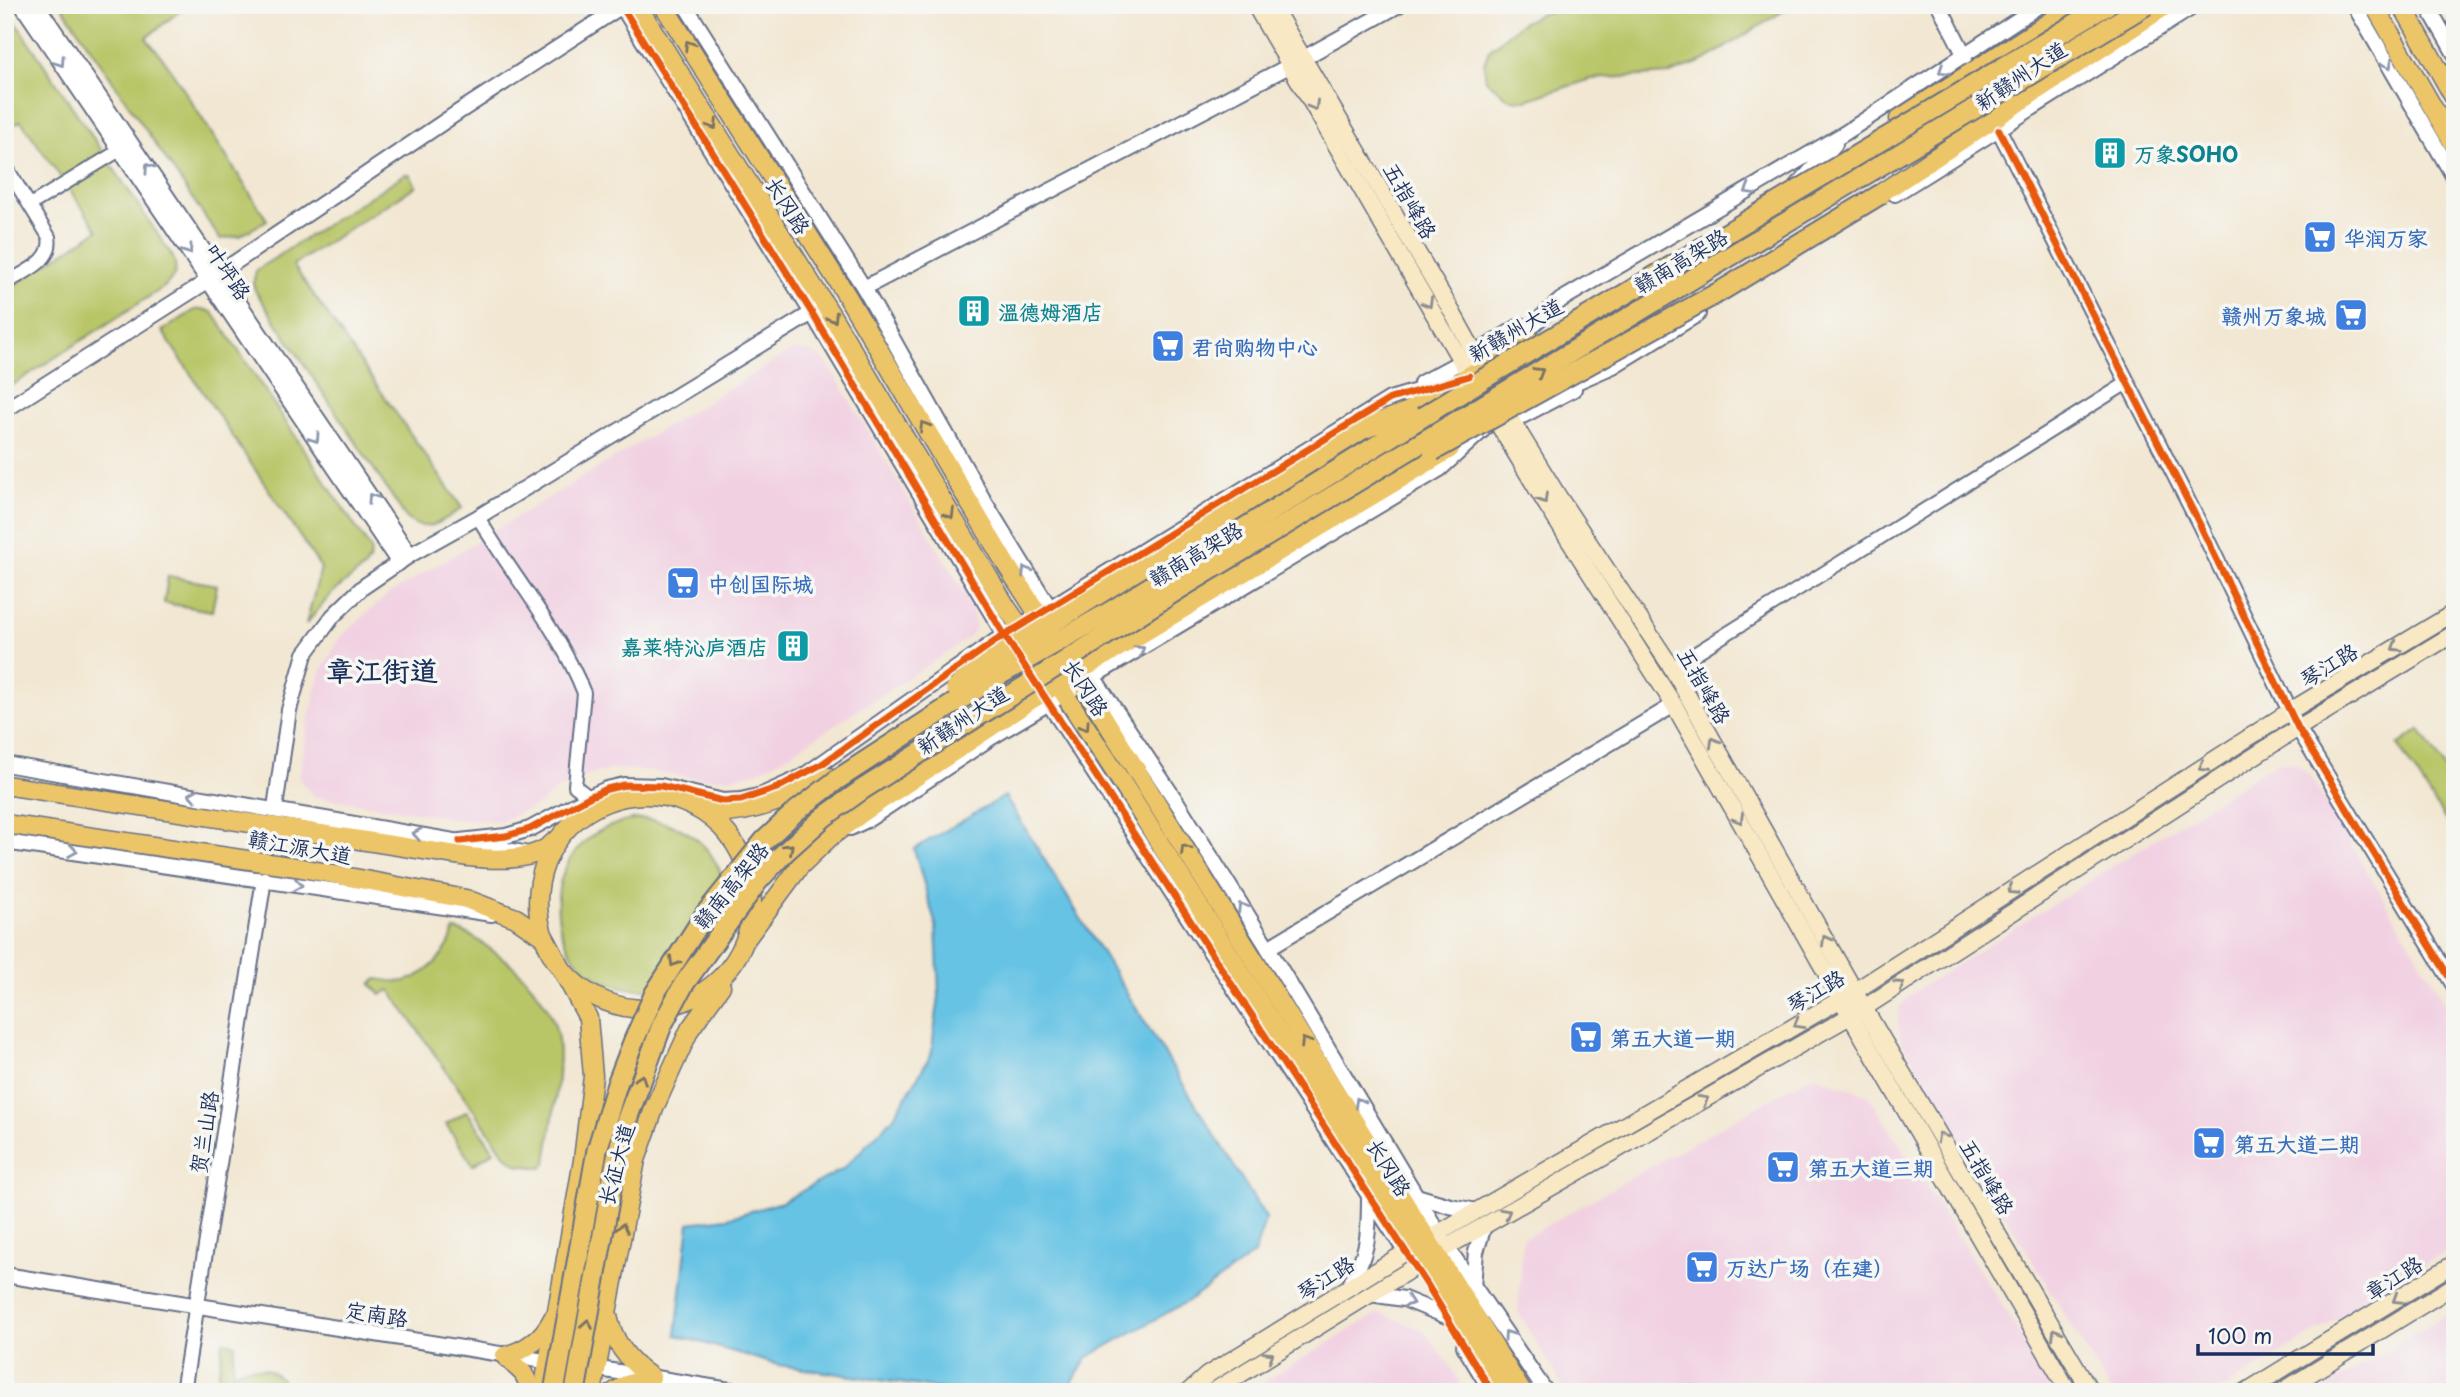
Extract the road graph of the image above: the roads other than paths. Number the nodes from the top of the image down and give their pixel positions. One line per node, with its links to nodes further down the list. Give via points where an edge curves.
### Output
1 (22, 5): 29 (street, 叶坪路, one-way to 29)
2 (37, 5): 35 (street, 叶坪路, one-way to 2)
3 (637, 5): 48 (main road, 长冈路, one-way to 48, via 830,313)
4 (663, 5): 46 (main road, 长冈路, one-way to 4)
5 (685, 5): 37 (street)
6 (1255, 5): 23 (main road, 五指峰路)
7 (1272, 5): 23 (main road, 五指峰路)
8 (1399, 5): 23 (street)
9 (1939, 5): 22 (street)
10 (2076, 5): 32 (main road, 新赣州大道)
11 (2107, 5): 61 (highway, 赣南高架路, bridge, via 1485,378 1111,611 984,684)
12 (2167, 5): 20 (main road, 新赣州大道)
13 (2196, 5): 24 (street)
14 (2354, 5): 31 (street, one-way to 31)
15 (2374, 5): 28 (main road)
16 (2402, 5): 25 (main road)
17 (2427, 5): 21 (street)
18 (621, 6): 35 (street); 38 (street)
19 (2040, 6): 22 (street)
20 (2143, 14): 24 (street); 33 (main road, 新赣州大道); 56 (highway, 赣南高架路, one-way to 20, bridge, via 1180,589)
21 (2455, 54)
22 (1965, 56): 27 (street, one-way to 27)
23 (1297, 62): 37 (street); 39 (main road, 五指峰路)
24 (2090, 70): 26 (street)
25 (2455, 99)
26 (1999, 130): 40 (street); 43 (street, via 1613,366)
27 (1845, 133): 32 (street); 39 (street, one-way to 39, via 1561,300)
28 (2455, 146)
29 (120, 150): 34 (street); 35 (street, 叶坪路, one-way to 35)
30 (5, 165): 34 (street)
31 (2455, 179)
32 (1798, 184): 39 (main road, 新赣州大道)
33 (1881, 194): 43 (main road, 新赣州大道); 56 (highway, bridge, via 1184,597)
34 (30, 205): 36 (street, via 50,237 50,253)
35 (214, 276): 41 (street); 45 (street, 叶坪路)
36 (5, 284)
37 (864, 288): 46 (street, one-way to 37)
38 (812, 313): 44 (street); 48 (street)
39 (1472, 365): 42 (main road, 新赣州大道); 43 (main road, 五指峰路); 46 (street, via 1390,399)
40 (2127, 383): 53 (street); 58 (street)
41 (5, 410)
42 (1408, 412): 49 (main road, 新赣州大道); 61 (highway, bridge, via 1363,429 990,662)
43 (1504, 420): 53 (main road, 五指峰路); 54 (main road, 新赣州大道); 54 (street, one-way to 43, via 1440,469); 57 (main road, 五指峰路, one-way to 57)
44 (478, 517): 45 (street); 63 (street, via 561,645 584,693 575,786)
45 (404, 559): 65 (street, via 363,587 333,616 305,654 289,710)
46 (1044, 612): 48 (street); 49 (main road, 长冈路)
47 (2455, 612): 58 (main road, 琴江路, one-way to 58)
48 (1012, 632): 51 (main road, 长冈路); 52 (street); 63 (street, via 802,777 761,795 723,802 676,788 642,785 607,789)
49 (1057, 632): 51 (main road, 新赣州大道); 54 (main road, 长冈路)
50 (2455, 633): 59 (main road, 琴江路)
51 (1033, 646): 52 (main road, 新赣州大道); 55 (main road, 长冈路)
52 (1017, 655): 56 (street); 64 (main road, 新赣州大道, via 799,794 764,806 727,811 708,812)
53 (1672, 668): 79 (main road, 五指峰路, one-way to 53)
54 (1085, 675): 55 (main road, 新赣州大道); 74 (street, one-way to 54, via 1178,804); 84 (main road, 长冈路, one-way to 54)
55 (1062, 690): 56 (main road, 新赣州大道); 84 (main road, 长冈路, one-way to 84)
56 (1039, 695): 73 (main road, 新赣州大道, via 830,837 794,874); 82 (street); 103 (highway, 赣南高架路, one-way to 56, bridge, via 627,1119 662,1025 684,984 758,881 824,817 863,789)
57 (1674, 705): 74 (street); 79 (main road, 五指峰路, one-way to 79)
58 (2290, 711): 59 (street); 79 (main road, 琴江路, one-way to 79)
59 (2298, 728): 78 (street); 80 (main road, 琴江路, one-way to 59)
60 (5, 764): 65 (street, one-way to 60)
61 (838, 779): 102 (highway, 赣南高架路, one-way to 102, bridge, via 764,841 681,950 655,993 617,1084 597,1150)
62 (5, 785): 70 (main road, 赣江源大道, via 469,857 501,859)
63 (594, 801): 64 (main road, via 639,795); 66 (main road); 68 (street, via 530,829)
64 (680, 801): 73 (main road, via 717,822 742,856 753,897)
65 (275, 808): 68 (street, one-way to 65)
66 (575, 821): 70 (main road, 赣江源大道, via 547,850); 75 (main road, via 561,835 542,872 538,912)
67 (5, 824): 72 (main road, 赣江源大道, via 348,877 466,899)
68 (460, 841): 70 (street)
69 (5, 842): 71 (street, one-way to 71)
70 (532, 854)
71 (264, 879): 72 (street, one-way to 72); 91 (street, 贺兰山路)
72 (516, 918): 75 (main road, 赣江源大道, via 544,938)
73 (746, 939): 76 (main road, 长征大道)
74 (1268, 948): 81 (street, one-way to 74)
75 (550, 951): 77 (main road, 赣江源大道)
76 (731, 967): 77 (main road, via 693,997 646,1009 599,998); 93 (main road, 长征大道, one-way to 76, via 636,1160 655,1106 690,1029)
77 (561, 968): 92 (main road, 长征大道, via 588,1018 593,1076)
78 (2454, 984)
79 (1848, 995): 80 (main road, 五指峰路); 83 (main road, 琴江路, one-way to 83)
80 (1857, 1011): 83 (main road, 琴江路, one-way to 80); 113 (main road, 五指峰路); 114 (main road, 五指峰路, one-way to 80)
81 (1413, 1195): 83 (street); 84 (street)
82 (1368, 1196): 84 (street); 89 (street, via 1369,1235)
83 (1480, 1218): 84 (main road, 琴江路); 88 (street)
84 (1426, 1250): 88 (street); 89 (main road, 琴江路); 90 (main road, 琴江路); 94 (street); 110 (main road, 长冈路); 111 (main road, 长冈路)
85 (2455, 1263): 115 (main road, 章江路, one-way to 115)
86 (5, 1275): 91 (street, 定南路)
87 (2455, 1285): 116 (main road, 章江路)
88 (1473, 1286): 112 (street, one-way to 88)
89 (1348, 1288): 107 (main road, 琴江路, via 1207,1375)
90 (1370, 1294): 94 (street, one-way to 94, via 1404,1299); 108 (main road, 琴江路, one-way to 90)
91 (197, 1305): 95 (street, 定南路); 99 (street, 贺兰山路)
92 (557, 1305): 95 (main road, via 541,1336); 96 (main road, 长征大道)
93 (607, 1310): 97 (main road, 长征大道); 98 (main road, via 625,1354)
94 (1446, 1316): 109 (street)
95 (505, 1356): 96 (street, 定南路); 100 (main road, via 523,1373)
96 (547, 1362): 97 (street, 定南路); 101 (main road, 长征大道)
97 (597, 1367): 98 (street, 定南路); 104 (main road, 长征大道)
98 (651, 1377): 105 (main road); 106 (street, 定南路)
99 (183, 1392)
100 (533, 1392)
101 (543, 1392)
102 (554, 1392)
103 (575, 1392)
104 (593, 1392)
105 (614, 1392)
106 (743, 1392)
107 (1188, 1392)
108 (1212, 1392)
109 (1492, 1392)
110 (1503, 1392)
111 (1522, 1392)
112 (1546, 1392)
113 (2069, 1392)
114 (2091, 1392)
115 (2245, 1392)
116 (2281, 1392)

